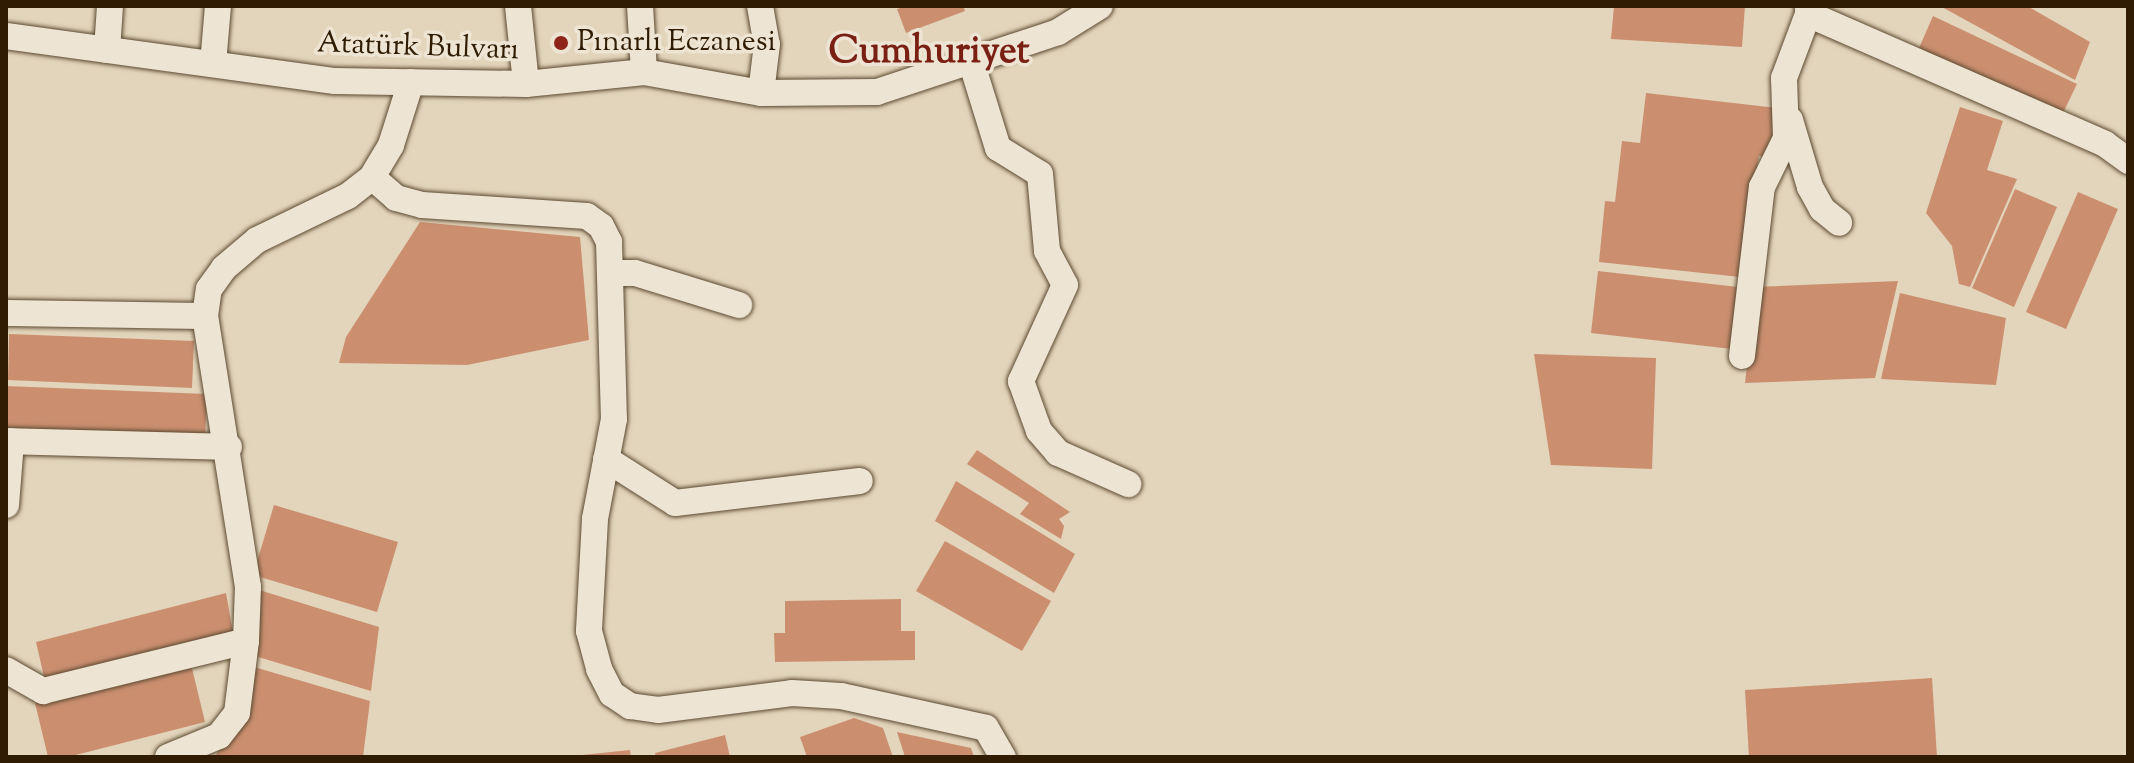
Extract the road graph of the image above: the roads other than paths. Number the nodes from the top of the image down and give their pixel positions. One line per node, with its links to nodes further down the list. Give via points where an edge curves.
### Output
1 (110, 6): 9 (street)
2 (218, 6): 11 (street)
3 (518, 6): 14 (street)
4 (640, 6): 12 (street)
5 (760, 6): 15 (street, via 767,44)
6 (1100, 6): 10 (street, Atatürk Bulvarı, via 1058,32)
7 (1808, 10): 16 (street, via 1784,78); 17 (street, via 2105,144)
8 (6, 36): 9 (street, Atatürk Bulvarı)
9 (107, 50): 11 (street, Atatürk Bulvarı)
10 (971, 61): 15 (street, Atatürk Bulvarı, via 877,92); 29 (street, via 998,148 1040,174 1047,251 1065,285 1021,381 1039,431 1058,453)
11 (213, 64): 13 (street, Atatürk Bulvarı, via 335,81)
12 (644, 72): 14 (street, Atatürk Bulvarı); 15 (street, Atatürk Bulvarı)
13 (411, 82): 14 (street, Atatürk Bulvarı); 18 (street, via 391,145)
14 (526, 84)
15 (761, 93)
16 (1788, 112): 19 (street, via 1810,187 1822,209); 24 (street, via 1786,138 1762,187)
17 (2128, 161)
18 (372, 177): 20 (street, via 396,198 422,205 587,216 601,226 609,242); 23 (street, via 335,203 257,240 209,289)
19 (1839, 223)
20 (614, 273): 21 (street, via 635,273); 27 (street, via 614,419)
21 (739, 305)
22 (6, 313): 23 (street)
23 (205, 316): 26 (street)
24 (1742, 356)
25 (8, 441): 26 (street); 30 (street)
26 (229, 447): 31 (street, via 248,587)
27 (606, 459): 28 (street, via 675,503); 34 (street, via 589,575 589,631 612,694 630,706 658,710 792,693 841,696 986,728)
28 (860, 481)
29 (1128, 484)
30 (6, 505)
31 (246, 641): 32 (street, via 43,691); 33 (street, via 237,713 219,736)
32 (6, 670)
33 (168, 757)
34 (1003, 757)

